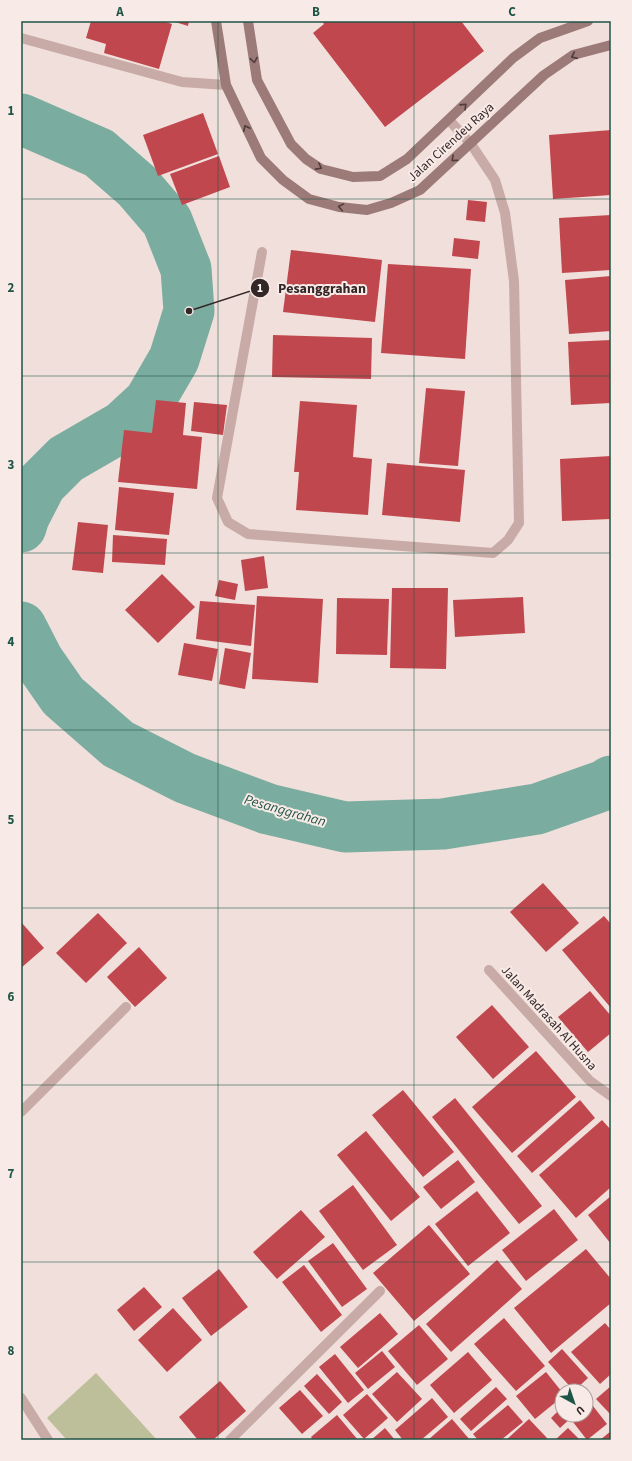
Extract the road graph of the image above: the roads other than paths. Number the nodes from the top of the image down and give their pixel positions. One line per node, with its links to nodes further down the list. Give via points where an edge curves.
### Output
1 (216, 21): 6 (main road, Jalan Cirendeu Raya)
2 (248, 21): 7 (main road, Jalan Cirendeu Raya, one-way to 7, via 257,80 291,144 321,169 353,177 380,176 406,159)
3 (588, 21): 7 (main road, Jalan Cirendeu Raya, one-way to 3, via 513,58 540,38)
4 (21, 38): 6 (street, via 182,82)
5 (611, 45): 8 (main road, Jalan Cirendeu Raya, one-way to 8, via 573,55 550,71)
6 (226, 85): 8 (main road, Jalan Cirendeu Raya, one-way to 6, via 420,190 391,204 367,210 339,207 309,199 283,180 261,158)
7 (449, 120): 8 (street)
8 (471, 144): 9 (street, via 494,180 506,213 514,281 519,523 508,540 493,552 248,534 228,522 217,498)
9 (262, 252)
10 (489, 970): 12 (street, Jalan Madrasah Al Husna, via 590,1081)
11 (126, 1007): 13 (street)
12 (611, 1096)
13 (21, 1112)
14 (380, 1291): 17 (street)
15 (21, 1398): 16 (street)
16 (48, 1440)
17 (230, 1440)

